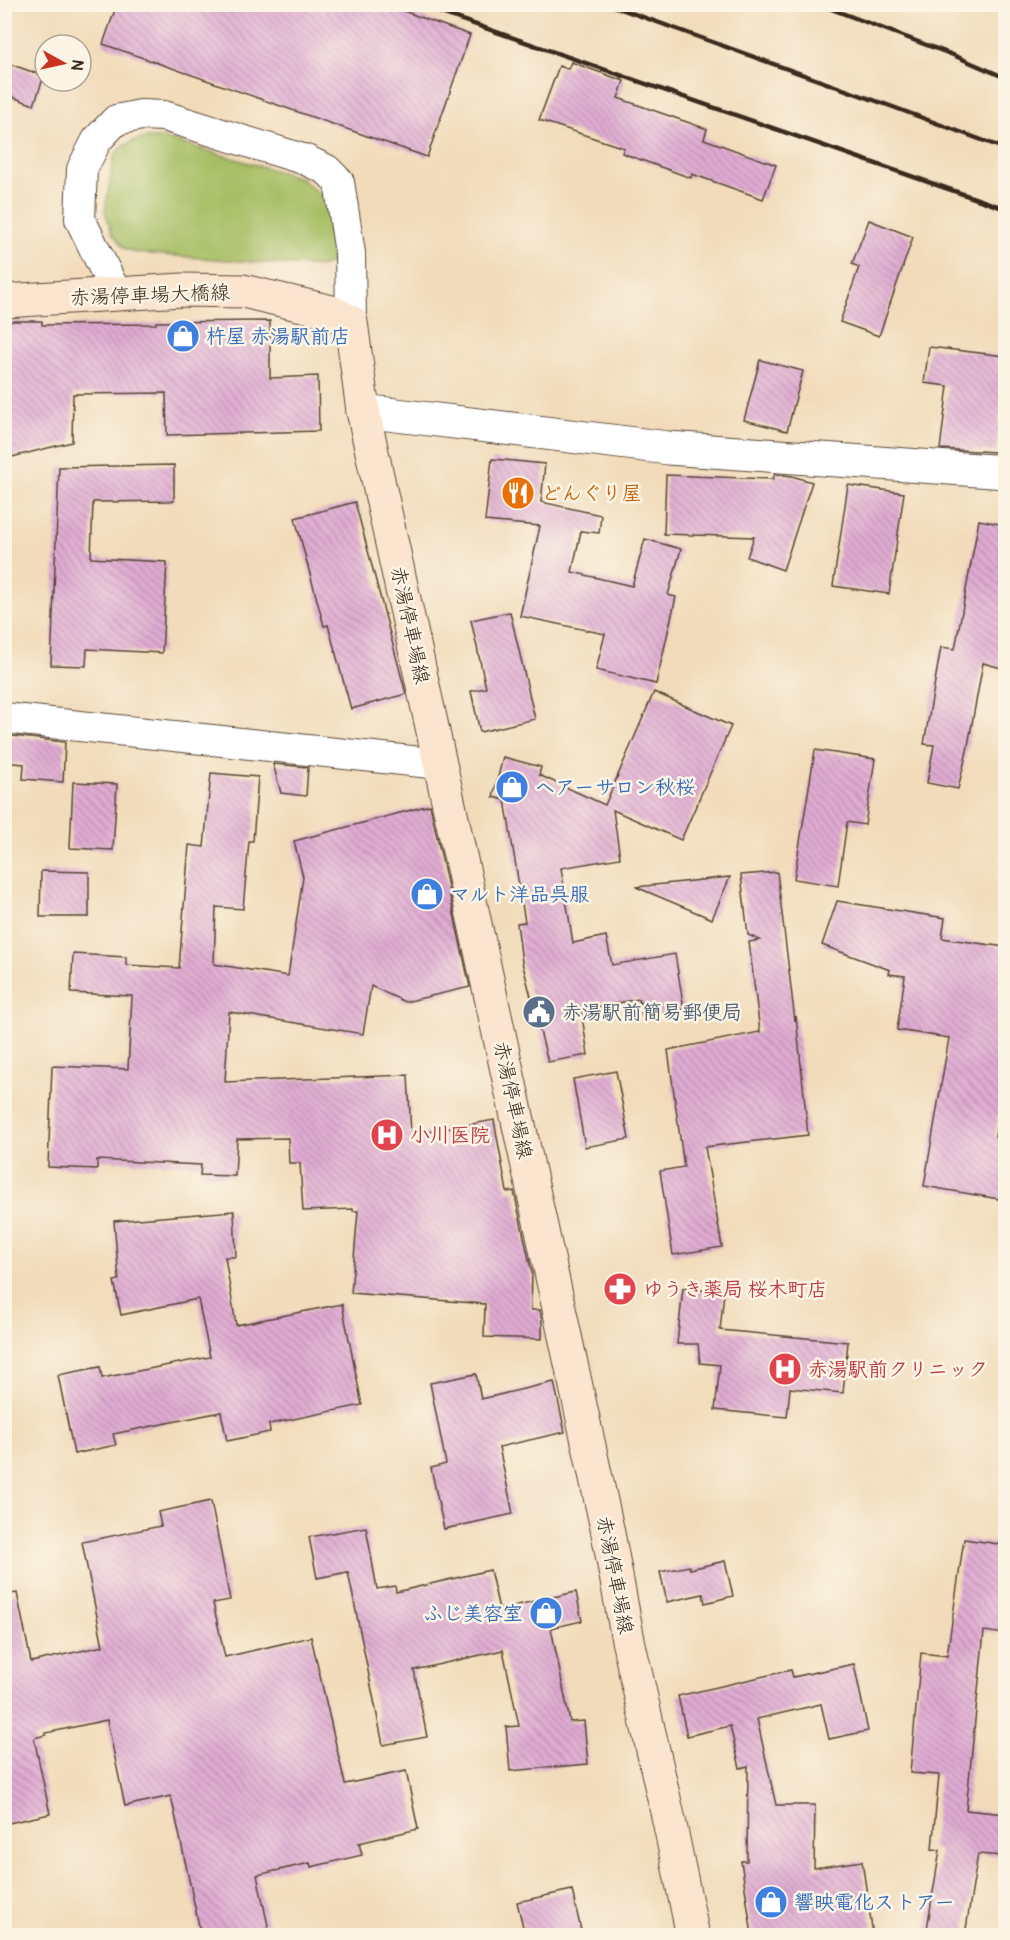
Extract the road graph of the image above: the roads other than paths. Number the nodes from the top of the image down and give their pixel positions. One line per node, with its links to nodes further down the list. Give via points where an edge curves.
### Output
1 (117, 295): 2 (main road, 赤湯停車場大橋線); 3 (main road, 赤湯停車場大橋線, via 243,291 332,312); 3 (street, via 80,219 82,169 97,140 116,120 164,116 306,160 327,170 339,182 350,253)
2 (4, 301)
3 (351, 322): 4 (main road, 赤湯停車場線)
4 (363, 411): 5 (street, via 668,448); 7 (main road, 赤湯停車場線)
5 (1005, 472)
6 (4, 718): 7 (street)
7 (440, 764): 8 (main road, 赤湯停車場線)
8 (693, 1935)

